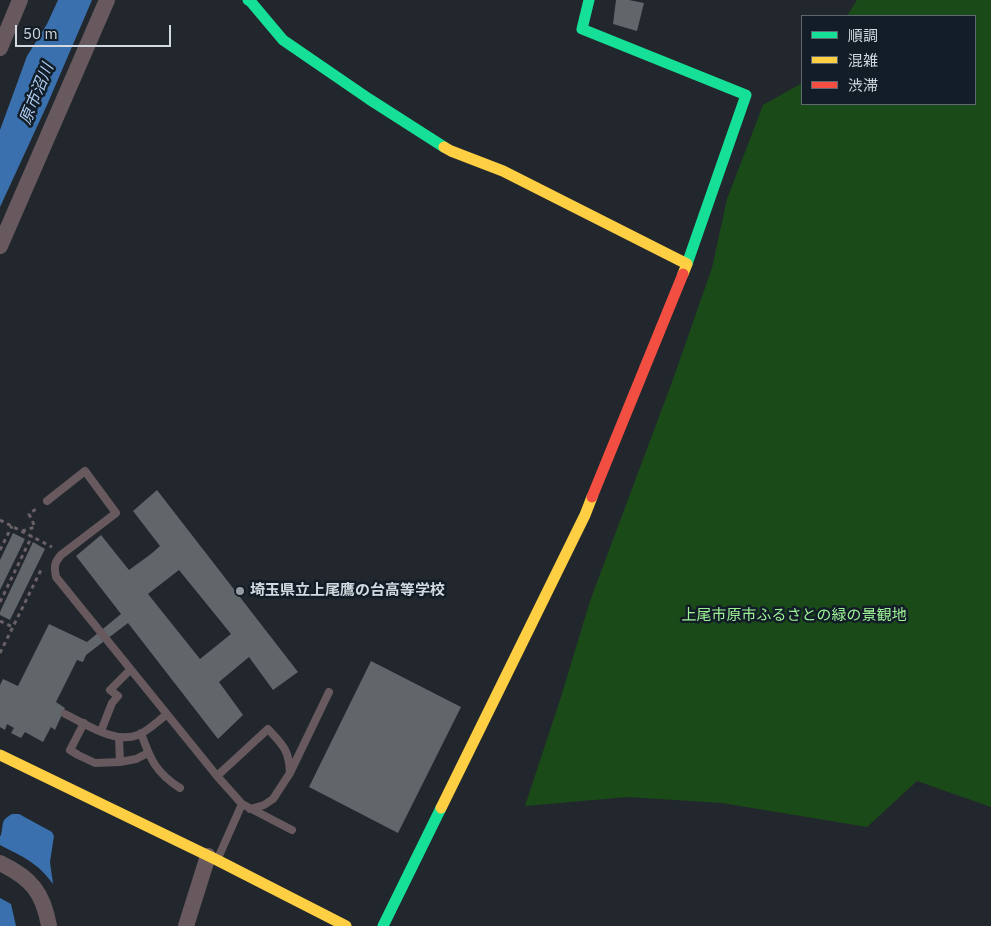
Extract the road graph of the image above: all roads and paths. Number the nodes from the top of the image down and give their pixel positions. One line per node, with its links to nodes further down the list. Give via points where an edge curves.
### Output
1 (20, 0): 5 (street)
2 (107, 0): 6 (street)
3 (248, 0): 7 (street, via 283,40 451,151 503,171)
4 (589, 0): 7 (street, via 582,29 746,95)
5 (0, 48)
6 (0, 246)
7 (687, 264): 42 (street, via 585,515)
8 (47, 501): 11 (path, via 30,514 35,527); 20 (lane, via 85,471 116,513 61,555 55,562 55,569 60,583)
9 (0, 520): 10 (path)
10 (12, 526): 11 (path); 14 (path)
11 (22, 531): 12 (path)
12 (32, 536): 13 (path); 16 (path)
13 (52, 547)
14 (0, 550)
15 (43, 565): 18 (path)
16 (0, 602)
17 (0, 621): 18 (path)
18 (13, 627): 19 (path)
19 (0, 653)
20 (130, 670): 23 (lane); 25 (lane, via 110,690 118,696)
21 (329, 692): 31 (lane)
22 (65, 714): 24 (lane)
23 (166, 715): 26 (lane); 32 (lane)
24 (84, 723): 25 (lane); 30 (lane, via 70,750 95,763)
25 (101, 731): 27 (lane)
26 (141, 734): 27 (lane); 28 (lane)
27 (119, 738): 30 (lane)
28 (148, 753): 30 (lane, via 136,760); 33 (lane, via 157,769)
29 (0, 755): 37 (street)
30 (120, 762)
31 (290, 773): 32 (lane, via 284,746 268,729); 35 (lane, via 273,799)
32 (216, 776): 34 (lane)
33 (180, 788)
34 (242, 804): 35 (lane); 37 (lane)
35 (250, 809): 36 (lane)
36 (292, 830)
37 (212, 858): 40 (street); 41 (street)
38 (0, 863): 39 (street, via 34,886 46,910)
39 (49, 926)
40 (186, 926)
41 (346, 926)
42 (383, 926)

